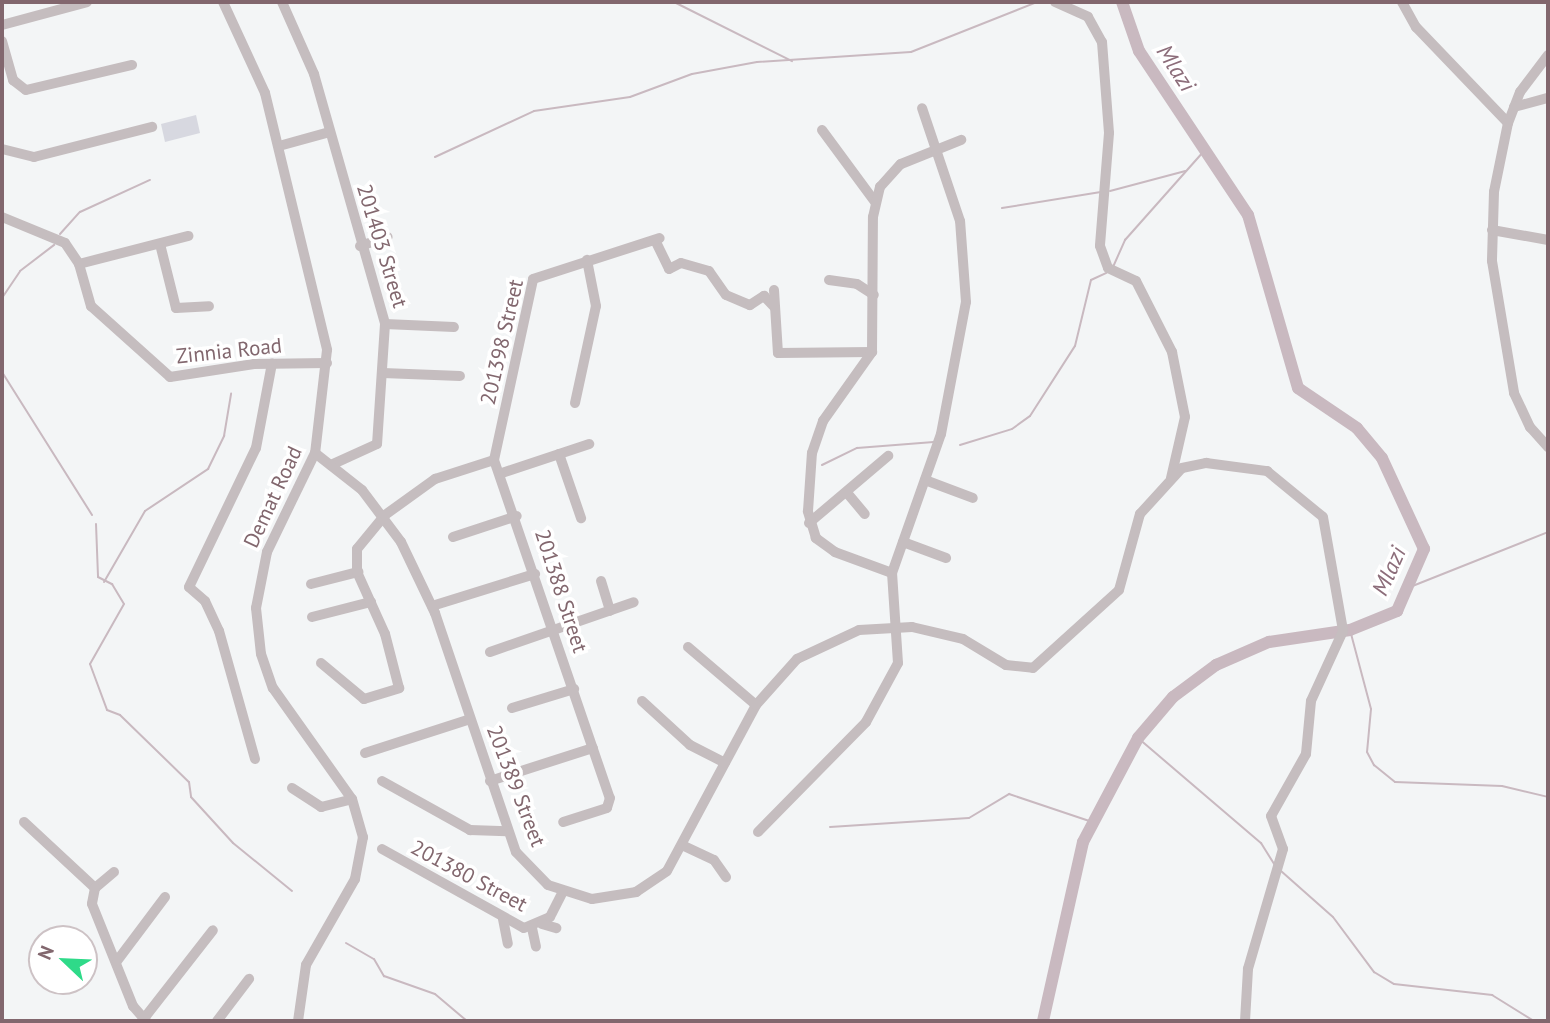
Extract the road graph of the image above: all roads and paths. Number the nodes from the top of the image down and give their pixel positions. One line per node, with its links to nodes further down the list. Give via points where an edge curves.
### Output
1 (87, 2): 6 (street)
2 (223, 2): 18 (street, Demat Road, via 263,86)
3 (282, 2): 16 (street, 201403 Street, via 314,74)
4 (1055, 2): 52 (street, via 1088,17 1102,43 1109,133 1100,246 1108,268 1136,281 1172,352 1185,418)
5 (1402, 2): 13 (street, via 1416,27)
6 (2, 25)
7 (2, 41): 9 (street, via 13,80 26,90)
8 (1548, 55): 11 (street)
9 (132, 65)
10 (1548, 98): 11 (street)
11 (1514, 107): 13 (street)
12 (922, 108): 20 (street)
13 (1508, 123): 23 (street)
14 (152, 127): 19 (street, via 34,157)
15 (822, 130): 21 (street)
16 (330, 132): 18 (street); 28 (street, 201403 Street)
17 (961, 140): 20 (street)
18 (279, 146): 40 (street, Demat Road, via 320,307)
19 (2, 149)
20 (935, 149): 21 (street, via 895,169); 53 (street, via 960,221 967,302)
21 (874, 202): 33 (street)
22 (2, 217): 30 (street, Zinnia Road, via 61,240)
23 (1492, 230): 26 (street); 45 (street, via 1493,285 1514,393 1530,427)
24 (188, 236): 27 (street)
25 (388, 237): 28 (street)
26 (1548, 240)
27 (160, 244): 30 (street); 34 (street, via 176,308)
28 (360, 246): 36 (street, 201403 Street)
29 (587, 260): 35 (street, 201398 Street, via 657,239 669,270 681,263 709,271 726,295 750,305 764,296); 43 (street, via 596,306); 49 (street, 201398 Street, via 533,279)
30 (79, 264): 39 (street, Zinnia Road, via 91,306 165,375 183,379)
31 (829, 280): 33 (street)
32 (774, 290): 35 (street)
33 (874, 295): 38 (street)
34 (209, 306)
35 (775, 308): 38 (street, via 778,353)
36 (385, 324): 37 (street); 41 (street, 201403 Street)
37 (454, 327)
38 (872, 352): 60 (street, via 817,431)
39 (272, 363): 40 (street, Zinnia Road); 86 (street, via 256,448 189,587 205,601 219,631)
40 (327, 363): 46 (street, Demat Road)
41 (383, 373): 42 (street); 50 (street, 201403 Street, via 377,444)
42 (460, 376)
43 (575, 403)
44 (589, 443): 47 (street)
45 (1548, 447)
46 (315, 453): 50 (street, 201389 Street); 91 (street, Demat Road, via 267,552 257,587 257,631 278,697)
47 (559, 454): 51 (street); 59 (street)
48 (888, 456): 54 (street)
49 (494, 460): 51 (street, 201388 Street); 57 (street, via 435,479)
50 (331, 465): 57 (street, 201389 Street)
51 (502, 473): 58 (street, 201388 Street)
52 (1171, 479): 74 (street, 201389 Street, via 1140,514 1119,590 1045,662 1017,669 949,633); 114 (street, via 1198,463 1267,471 1323,517 1340,599 1340,650 1311,701 1311,740 1271,816 1283,849 1248,969)
53 (925, 480): 55 (street); 62 (street)
54 (848, 494): 56 (street); 60 (street)
55 (973, 498)
56 (865, 514)
57 (385, 515): 64 (street, via 361,541); 71 (street, 201389 Street)
58 (517, 516): 61 (street); 66 (street, 201388 Street)
59 (581, 518)
60 (810, 523): 65 (street, via 829,550)
61 (453, 537)
62 (903, 542): 63 (street); 65 (street)
63 (946, 558)
64 (358, 572): 68 (street); 69 (street)
65 (892, 573): 74 (street)
66 (536, 574): 71 (street); 75 (street, 201388 Street)
67 (601, 581): 72 (street)
68 (311, 584)
69 (371, 602): 73 (street); 78 (street, via 400,688 364,699)
70 (634, 602): 72 (street)
71 (432, 606): 83 (street, 201389 Street)
72 (610, 611): 75 (street)
73 (312, 617)
74 (893, 627): 81 (street, 201389 Street, via 859,630 813,649 786,668); 95 (street, via 898,663 870,717)
75 (554, 631): 77 (street); 79 (street, 201388 Street)
76 (688, 647): 81 (street)
77 (490, 652)
78 (321, 663)
79 (573, 690): 82 (street); 84 (street, 201388 Street)
80 (642, 701): 87 (street, via 690,745)
81 (756, 705): 87 (street, 201389 Street)
82 (512, 708)
83 (470, 719): 85 (street); 89 (street, 201389 Street)
84 (593, 748): 89 (street); 93 (street, 201388 Street, via 609,806)
85 (365, 753)
86 (255, 759)
87 (725, 764): 96 (street, 201389 Street)
88 (382, 781): 94 (street, via 470,830)
89 (491, 781): 94 (street, 201389 Street)
90 (292, 788): 91 (street, via 321,807)
91 (352, 799): 113 (street, Demat Road, via 362,827 361,863 306,965)
92 (24, 822): 100 (street)
93 (563, 822)
94 (507, 831): 101 (street, 201389 Street, via 530,871)
95 (758, 832)
96 (684, 846): 99 (street, via 714,860); 101 (street, 201389 Street, via 667,871 636,892 592,899)
97 (382, 849): 103 (street, 201380 Street)
98 (114, 872): 100 (street)
99 (726, 877)
100 (95, 888): 109 (street, via 92,904)
101 (563, 892): 104 (street, 201380 Street)
102 (165, 897): 109 (street)
103 (503, 919): 104 (street, 201380 Street); 107 (street)
104 (537, 926): 105 (street); 108 (street)
105 (556, 928)
106 (213, 930): 111 (street)
107 (508, 944)
108 (536, 947)
109 (117, 961): 111 (street)
110 (249, 979): 112 (street)
111 (144, 1021)
112 (217, 1021)
113 (298, 1021)
114 (1245, 1021)

